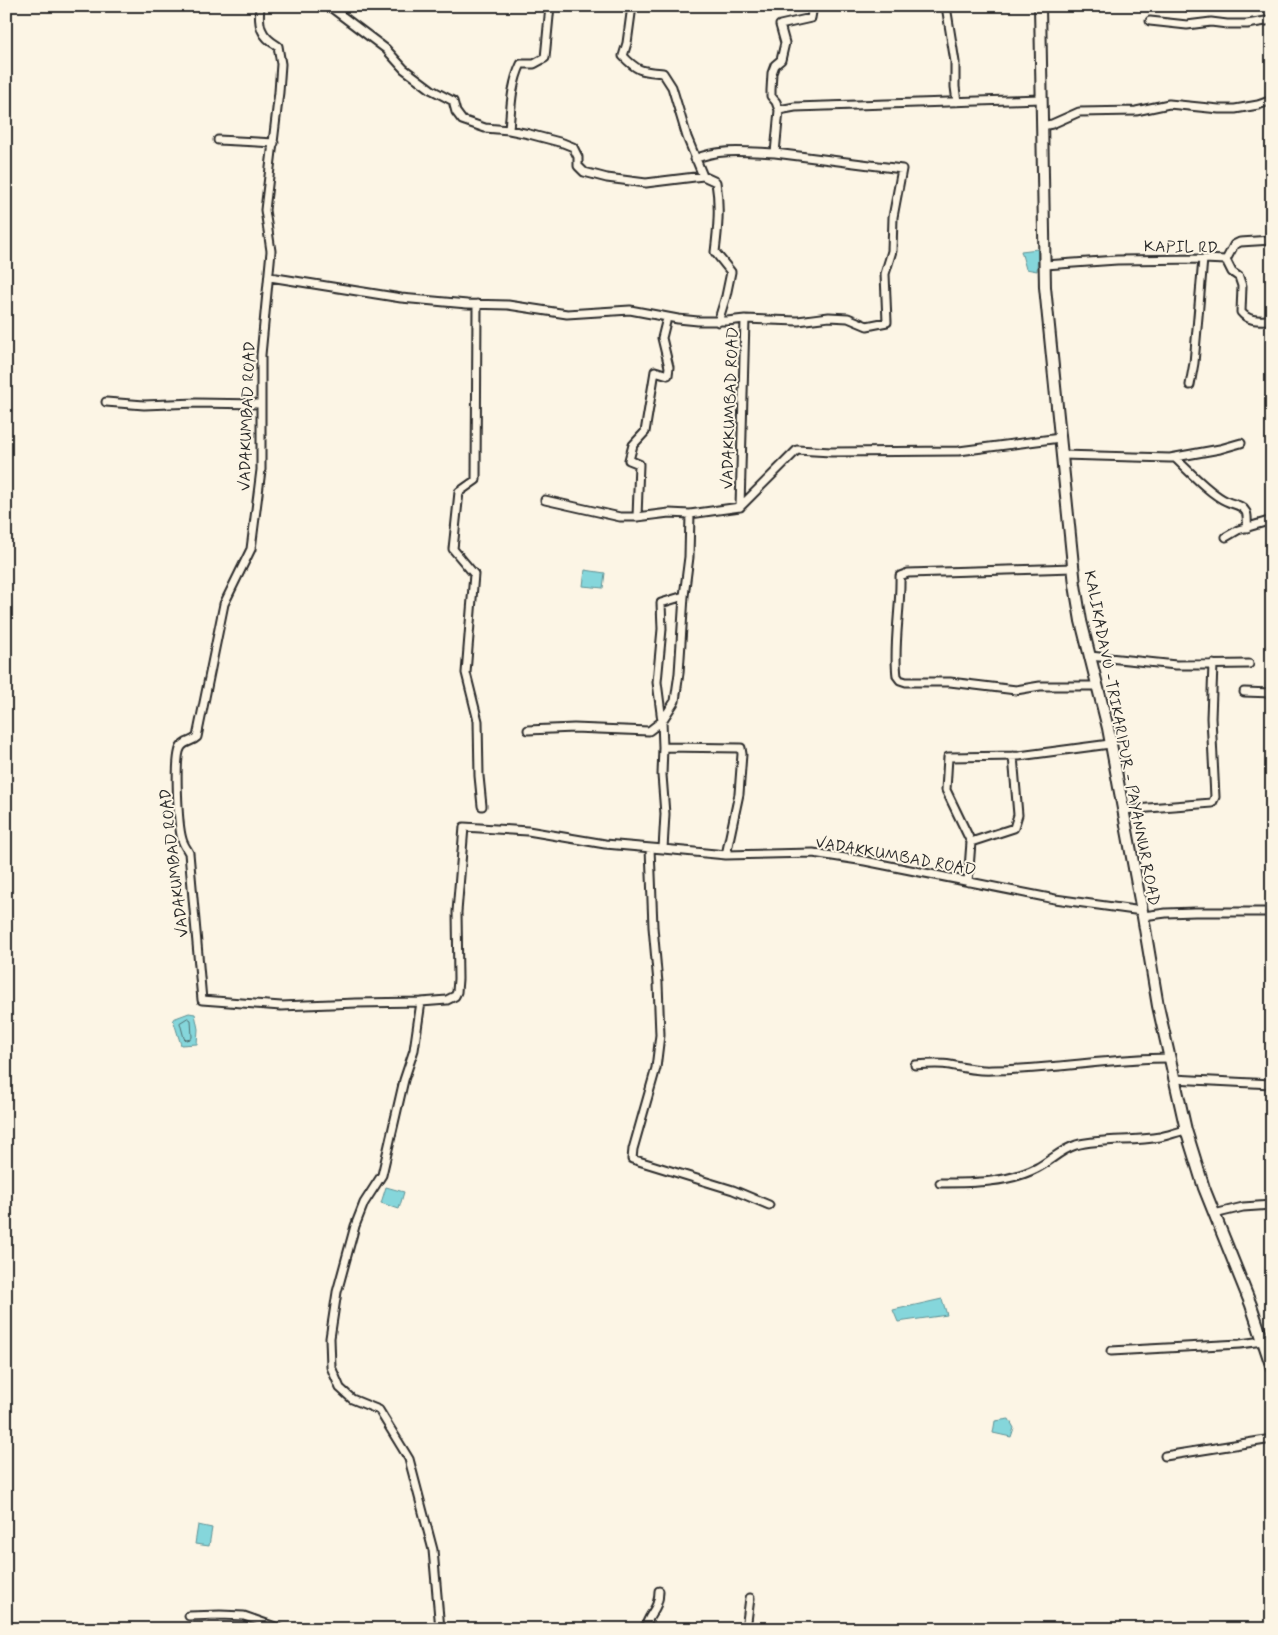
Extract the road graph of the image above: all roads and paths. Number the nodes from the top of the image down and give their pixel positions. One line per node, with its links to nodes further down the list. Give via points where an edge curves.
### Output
1 (260, 6): 17 (street, VADAKUMBAD ROAD, via 258,22 280,53)
2 (329, 6): 15 (street, via 386,49 404,69 452,101 462,120 485,128)
3 (550, 6): 15 (street, via 545,58 534,64 521,64 515,76)
4 (632, 6): 19 (street, via 623,56 642,71 663,73 667,77)
5 (813, 6): 13 (street, via 811,18 780,25 785,43 781,60 772,74 771,90)
6 (946, 6): 12 (street, via 955,62)
7 (1040, 6): 10 (main road, KALIKADAVU -TRIKARIPUR - PAYANNUR ROAD)
8 (1272, 20): 9 (street, via 1247,24 1211,22 1187,25)
9 (1150, 21)
10 (1041, 99): 12 (street); 14 (main road, KALIKADAVU -TRIKARIPUR - PAYANNUR ROAD)
11 (1272, 100): 14 (street, via 1219,110 1169,104 1136,111 1079,112)
12 (957, 102): 13 (street)
13 (779, 110): 18 (street)
14 (1042, 126): 24 (main road, KALIKADAVU -TRIKARIPUR - PAYANNUR ROAD)
15 (509, 130): 20 (street, via 563,142 573,147 578,166 584,172 607,178 646,183)
16 (218, 140): 17 (street)
17 (274, 143): 25 (street, VADAKUMBAD ROAD, via 265,210 271,251)
18 (775, 153): 19 (street, via 735,151); 27 (street, VADAKKUMBAD ROAD, via 902,169 893,217 892,251 884,274 887,322 866,326 848,318 798,321)
19 (695, 159): 20 (street)
20 (703, 176): 30 (street, via 716,182 719,197 715,252 731,272)
21 (1272, 240): 23 (street, via 1240,242 1234,245)
22 (1203, 258): 23 (street, KAPIL RD); 24 (street, KAPIL RD); 31 (street)
23 (1226, 260): 28 (street, KAPIL RD, via 1242,286 1240,312 1254,320)
24 (1045, 265): 34 (main road, KALIKADAVU -TRIKARIPUR - PAYANNUR ROAD)
25 (270, 277): 26 (street, via 401,298); 33 (street, VADAKUMBAD ROAD, via 261,355)
26 (477, 304): 30 (street, via 568,314 630,310 678,320); 58 (street, via 476,480 459,492 453,550 474,574 466,673 478,721)
27 (745, 319): 30 (street); 39 (street, VADAKKUMBAD ROAD)
28 (1272, 320)
29 (666, 322): 41 (street, via 662,338 668,375 655,371 645,432 633,445 629,460 639,464)
30 (718, 322)
31 (1190, 385)
32 (106, 402): 33 (street, via 144,405)
33 (260, 404): 67 (street, VADAKUMBAD ROAD, via 261,470 251,548 224,604 197,737 180,748 178,756 180,821 182,840 189,853 202,1000 281,1006)
34 (1060, 438): 36 (main road, KALIKADAVU -TRIKARIPUR - PAYANNUR ROAD); 39 (street, via 959,451 797,450)
35 (1241, 443): 37 (street)
36 (1062, 455): 37 (street); 45 (main road, KALIKADAVU -TRIKARIPUR - PAYANNUR ROAD)
37 (1175, 458): 43 (street, via 1217,496 1245,510)
38 (545, 500): 41 (street, VADAKKUMBAD ROAD, via 620,517)
39 (740, 507): 40 (street, VADAKKUMBAD ROAD)
40 (690, 514): 41 (street, VADAKKUMBAD ROAD); 46 (street)
41 (638, 517)
42 (1272, 520): 43 (street)
43 (1247, 528): 44 (street)
44 (1226, 537)
45 (1073, 568): 47 (main road, KALIKADAVU -TRIKARIPUR - PAYANNUR ROAD); 50 (street, via 908,573 900,576 897,676 906,682 950,682 1016,690 1040,686)
46 (684, 596): 53 (street, via 679,673 674,701); 53 (street, via 661,603 657,682)
47 (1090, 656): 48 (street, via 1176,665); 50 (main road, KALIKADAVU -TRIKARIPUR - PAYANNUR ROAD)
48 (1213, 664): 49 (street); 59 (street, via 1211,718 1215,797 1212,802)
49 (1250, 664)
50 (1097, 686): 55 (main road, KALIKADAVU -TRIKARIPUR - PAYANNUR ROAD)
51 (1244, 692): 52 (street)
52 (1272, 693)
53 (662, 721): 54 (street, via 649,731); 56 (street)
54 (528, 730)
55 (1110, 744): 57 (street); 59 (main road, KALIKADAVU -TRIKARIPUR - PAYANNUR ROAD)
56 (663, 747): 62 (street, via 666,814); 63 (street, via 740,748 738,794)
57 (1013, 756): 60 (street, via 1018,815 1014,828); 60 (street, via 948,756 946,790)
58 (482, 806)
59 (1123, 810): 66 (main road, KALIKADAVU -TRIKARIPUR - PAYANNUR ROAD)
60 (971, 842): 64 (street)
61 (650, 848): 62 (street, VADAKUMBAD ROAD); 67 (street, VADAKUMBAD ROAD, via 528,831 464,826 457,912 457,992 447,1000); 74 (street, via 660,1035 656,1068 632,1159 733,1190)
62 (663, 849): 63 (street, VADAKKUMBAD ROAD)
63 (726, 855): 64 (street, VADAKKUMBAD ROAD, via 812,853)
64 (968, 882): 66 (street, VADAKKUMBAD ROAD)
65 (1272, 912): 66 (street, VADAKKUMBAD ROAD)
66 (1143, 914): 68 (main road, KALIKADAVU -TRIKARIPUR - PAYANNUR ROAD)
67 (421, 1002): 86 (street, via 414,1050 382,1176 364,1203 355,1226 337,1292 330,1338 331,1367 340,1388 352,1399 379,1410 408,1459 433,1550)
68 (1169, 1058): 69 (street, via 990,1070 941,1064); 70 (main road, KALIKADAVU -TRIKARIPUR - PAYANNUR ROAD)
69 (915, 1065)
70 (1173, 1079): 71 (street); 72 (main road, KALIKADAVU -TRIKARIPUR - PAYANNUR ROAD)
71 (1272, 1084)
72 (1186, 1130): 73 (street, via 1159,1137 1074,1145 1037,1168 1003,1179); 76 (main road, KALIKADAVU -TRIKARIPUR - PAYANNUR ROAD)
73 (940, 1183)
74 (769, 1205)
75 (1272, 1205): 76 (street, via 1242,1207)
76 (1214, 1214): 77 (main road, KALIKADAVU -TRIKARIPUR - PAYANNUR ROAD)
77 (1263, 1341): 78 (street); 79 (main road, KALIKADAVU -TRIKARIPUR - PAYANNUR ROAD)
78 (1111, 1351)
79 (1272, 1368)
80 (1272, 1439): 81 (street)
81 (1165, 1456)
82 (659, 1591): 87 (street, via 656,1609 646,1621)
83 (750, 1598): 88 (street)
84 (189, 1616): 85 (street, via 244,1616)
85 (281, 1629)
86 (440, 1629)
87 (645, 1629)
88 (746, 1629)

